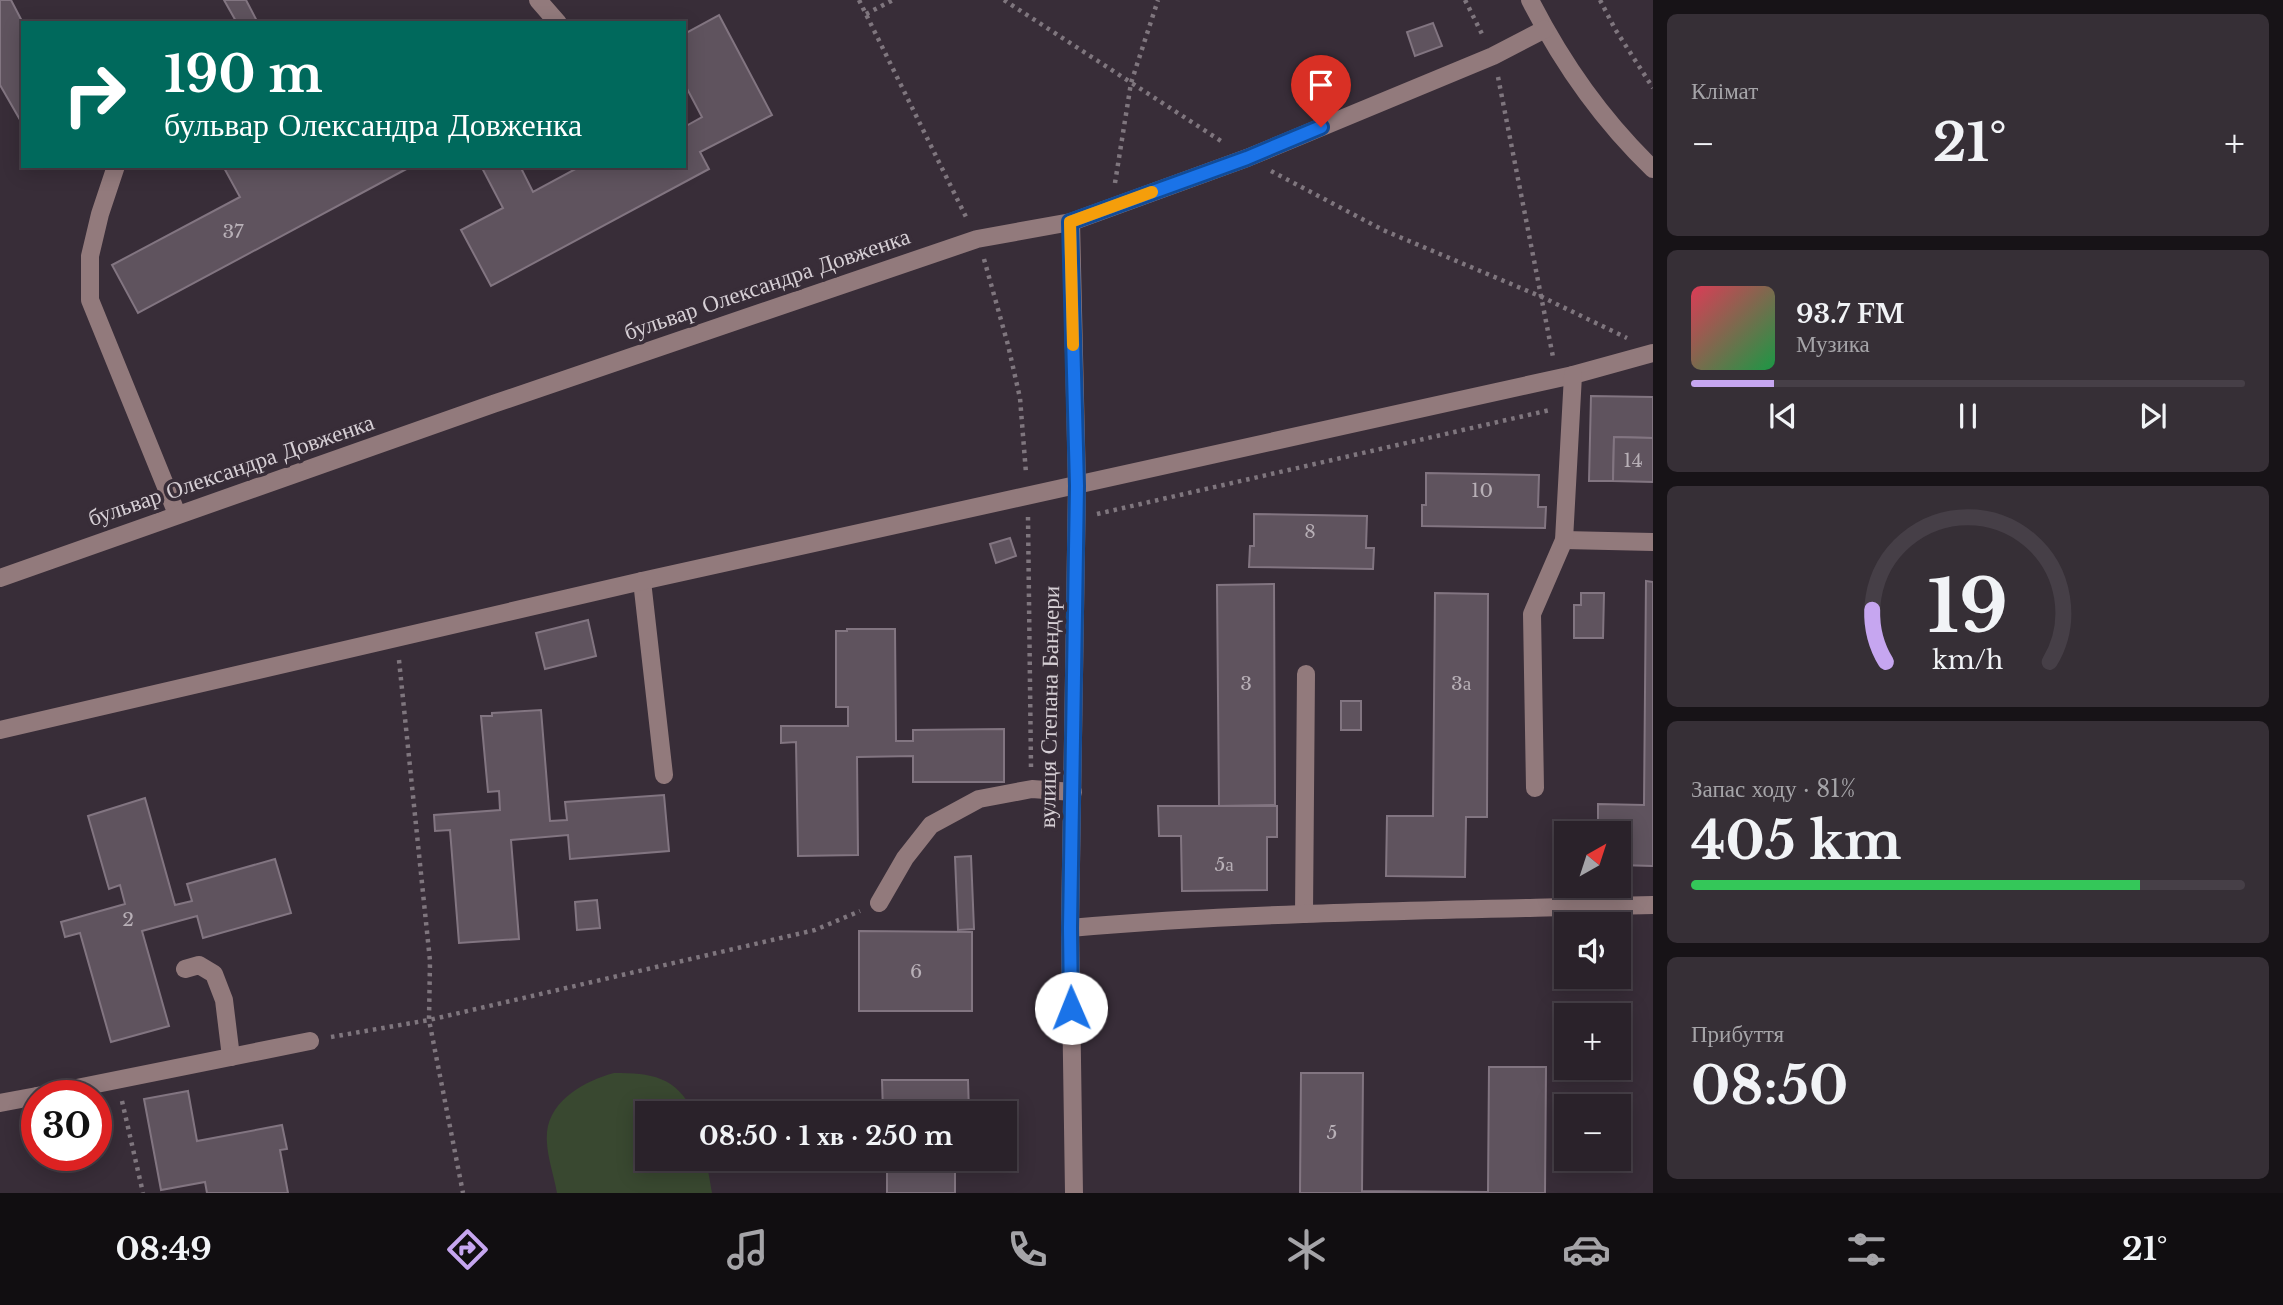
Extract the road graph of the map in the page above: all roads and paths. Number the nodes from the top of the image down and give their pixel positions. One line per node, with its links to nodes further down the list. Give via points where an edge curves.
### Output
1 (538, 0): 10 (street)
2 (859, 0): 9 (path)
3 (893, 0): 9 (path)
4 (1003, 0): 13 (path)
5 (1158, 0): 13 (path)
6 (1465, 0): 12 (path)
7 (1530, 0): 11 (street)
8 (1600, 0): 14 (path)
9 (866, 14): 20 (path)
10 (556, 21)
11 (1545, 29): 12 (street, бульвар Олександра Довженка); 17 (street, via 1619,133)
12 (1493, 56): 15 (street, бульвар Олександра Довженка); 21 (path)
13 (1131, 83): 15 (path); 18 (path)
14 (1653, 88)
15 (1247, 158): 18 (street, бульвар Олександра Довженка); 21 (path, via 1382,230)
16 (115, 168): 28 (street, via 90,256 90,300)
17 (1653, 169)
18 (1112, 207): 19 (street, бульвар Олександра Довженка)
19 (1070, 222): 20 (street, бульвар Олександра Довженка); 26 (street, вулиця Степана Бандери)
20 (977, 239): 27 (path, via 1020,398); 28 (street, бульвар Олександра Довженка)
21 (1542, 297): 22 (path); 24 (path)
22 (1628, 338)
23 (1653, 353): 24 (street)
24 (1565, 376): 25 (street); 26 (street)
25 (1571, 405): 29 (path); 30 (street)
26 (1077, 486): 27 (street); 29 (street, вулиця Степана Бандери)
27 (1028, 496): 33 (street); 39 (path)
28 (177, 514): 32 (street, бульвар Олександра Довженка)
29 (1076, 519): 40 (street, вулиця Степана Бандери)
30 (1564, 540): 31 (street); 38 (street, via 1532,614)
31 (1653, 542)
32 (0, 578)
33 (642, 581): 34 (street); 37 (street)
34 (397, 638): 36 (street); 46 (path, via 430,961)
35 (1306, 674): 43 (street)
36 (0, 730)
37 (664, 775)
38 (1535, 788)
39 (1032, 789): 40 (street); 41 (street, via 979,799 931,825)
40 (1073, 792): 44 (street, вулиця Степана Бандери)
41 (879, 903): 46 (path, via 816,930)
42 (1653, 905): 43 (street)
43 (1304, 914): 44 (street)
44 (1070, 928): 55 (street, вулиця Степана Бандери)
45 (185, 969): 48 (street, via 199,965 214,974 224,1000)
46 (429, 1020): 47 (path); 54 (path)
47 (310, 1041): 48 (street)
48 (231, 1057): 49 (street)
49 (117, 1080): 50 (street); 53 (path)
50 (112, 1081)
51 (21, 1099): 52 (street)
52 (0, 1103)
53 (143, 1193)
54 (463, 1193)
55 (1074, 1193)

